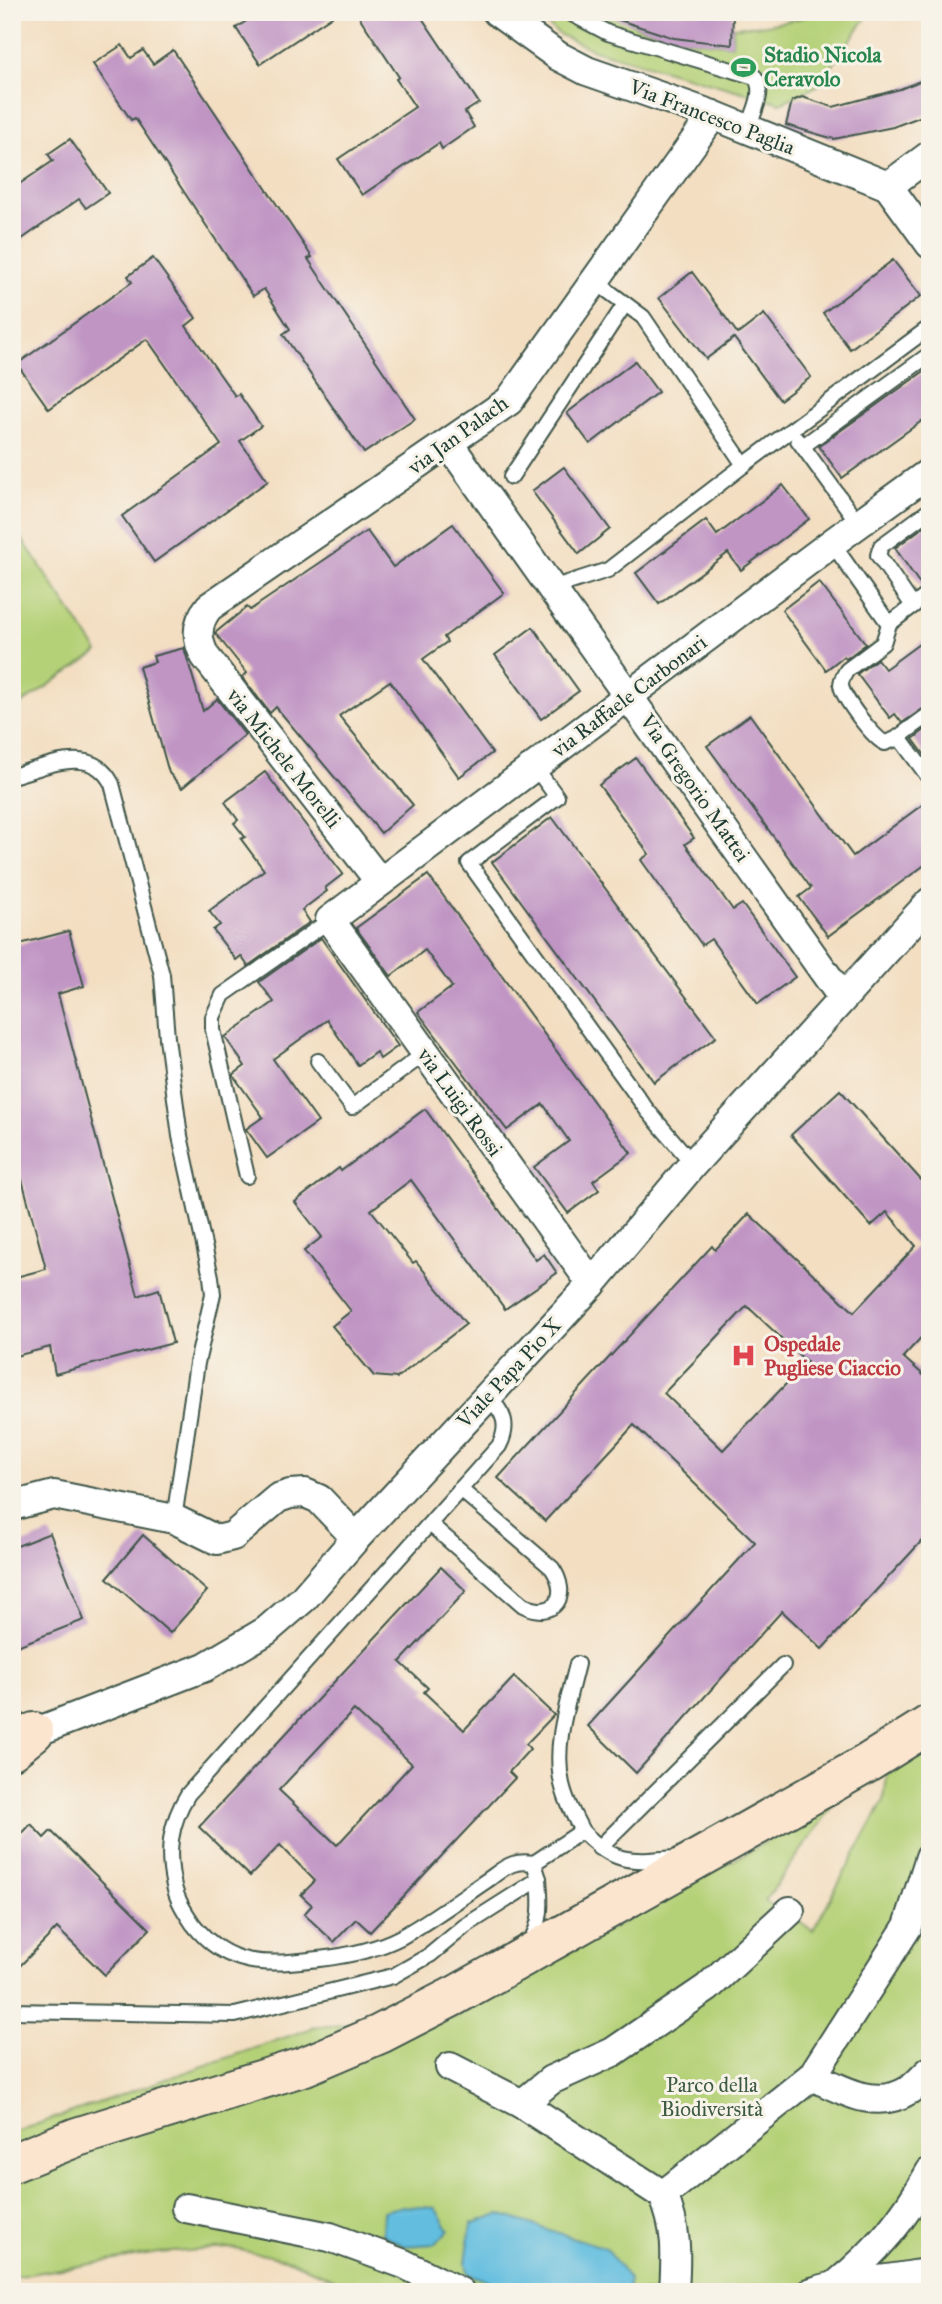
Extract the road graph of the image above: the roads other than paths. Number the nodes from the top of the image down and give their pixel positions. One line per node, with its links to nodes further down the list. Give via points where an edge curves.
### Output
1 (497, 12): 3 (street, Via Francesco Paglia, via 587,71)
2 (568, 12): 4 (lane, via 608,33 755,78 760,94)
3 (713, 115): 4 (street, Via Francesco Paglia); 8 (street, via Jan Palach)
4 (748, 129): 6 (street, Via Francesco Paglia)
5 (930, 156): 6 (street)
6 (888, 186): 7 (street)
7 (930, 244)
8 (596, 282): 9 (lane); 13 (street, via Jan Palach, via 509,401)
9 (625, 304): 15 (lane, via 643,317); 17 (lane)
10 (930, 327): 12 (lane)
11 (930, 355): 14 (lane)
12 (792, 430): 14 (lane); 15 (lane)
13 (449, 444): 21 (street, Via Gregorio Mattei); 25 (street, via Jan Palach, via 209,607)
14 (803, 446): 19 (lane)
15 (744, 465): 21 (lane, via 608,570)
16 (930, 472): 19 (street, via Raffaele Carbonari)
17 (511, 477)
18 (930, 510): 23 (lane, via 881,547 878,555)
19 (859, 524): 20 (street, via Raffaele Carbonari)
20 (832, 543): 24 (lane); 26 (street, via Raffaele Carbonari)
21 (552, 588): 26 (street, Via Gregorio Mattei)
22 (930, 593): 23 (lane)
23 (913, 606): 24 (lane)
24 (889, 624): 28 (lane, via 883,643 847,670 841,682 879,740 891,742)
25 (198, 629): 32 (street, via Michele Morelli, via 205,656)
26 (629, 695): 29 (street, via Raffaele Carbonari); 35 (street, Via Gregorio Mattei)
27 (930, 714): 28 (lane)
28 (899, 737): 31 (lane)
29 (535, 767): 32 (street, via Raffaele Carbonari); 38 (lane, via 556,797 469,863 647,1110)
30 (12, 776): 44 (lane, via 76,760 98,765 107,774 162,975 180,1136 213,1294 197,1363)
31 (930, 779)
32 (380, 881): 34 (street, via Raffaele Carbonari)
33 (930, 902): 35 (street, Viale Papa Pio X)
34 (330, 920): 36 (street, via Luigi Rossi); 39 (lane, via 223,995 213,1017)
35 (842, 997): 38 (street, Viale Papa Pio X)
36 (424, 1054): 37 (lane, via 352,1107); 40 (street, via Luigi Rossi)
37 (318, 1061)
38 (693, 1164): 40 (street, Viale Papa Pio X)
39 (247, 1176)
40 (592, 1284): 41 (street, Viale Papa Pio X)
41 (488, 1397): 42 (lane, via 504,1414 504,1438); 46 (street, Viale Papa Pio X)
42 (460, 1489): 45 (lane); 45 (lane, via 552,1568 562,1589 556,1603 545,1611 523,1605)
43 (12, 1506): 44 (street, via 54,1495)
44 (174, 1519): 46 (street, via 226,1539 278,1498 305,1493 319,1499)
45 (430, 1524): 55 (lane, via 188,1794 173,1825 169,1850 177,1896 204,1938 220,1950 259,1963 281,1964 376,1948 401,1937 511,1864)
46 (356, 1538): 50 (street, Viale Papa Pio X, via 303,1600 265,1631 205,1667)
47 (577, 1664): 51 (lane, via 562,1732 560,1766 568,1802)
48 (783, 1665): 52 (lane)
49 (930, 1724): 53 (street)
50 (20, 1741)
51 (582, 1831): 52 (lane); 55 (lane)
52 (599, 1848): 53 (lane, via 620,1859 642,1861)
53 (715, 1848): 58 (street)
54 (930, 1857): 62 (street, via 908,1926)
55 (534, 1864): 56 (lane)
56 (538, 1879): 58 (lane, via 540,1917 535,1935); 59 (lane, via 393,1976 235,2015)
57 (790, 1911): 63 (street, via 707,1988 613,2052 551,2081)
58 (515, 1961): 65 (street, via 380,2034 304,2066)
59 (12, 2011)
60 (450, 2067): 63 (street)
61 (930, 2071): 62 (street, via 909,2090 885,2099 860,2098)
62 (811, 2076): 68 (street)
63 (522, 2104): 68 (street)
64 (12, 2137): 65 (street)
65 (77, 2137): 66 (street)
66 (12, 2163)
67 (930, 2172): 71 (street, via 889,2235 860,2265)
68 (663, 2195): 73 (street, via 673,2219 676,2245)
69 (186, 2208): 72 (street, via 330,2238 404,2264)
70 (930, 2272): 71 (street)
71 (824, 2288)
72 (460, 2292)
73 (674, 2292)

